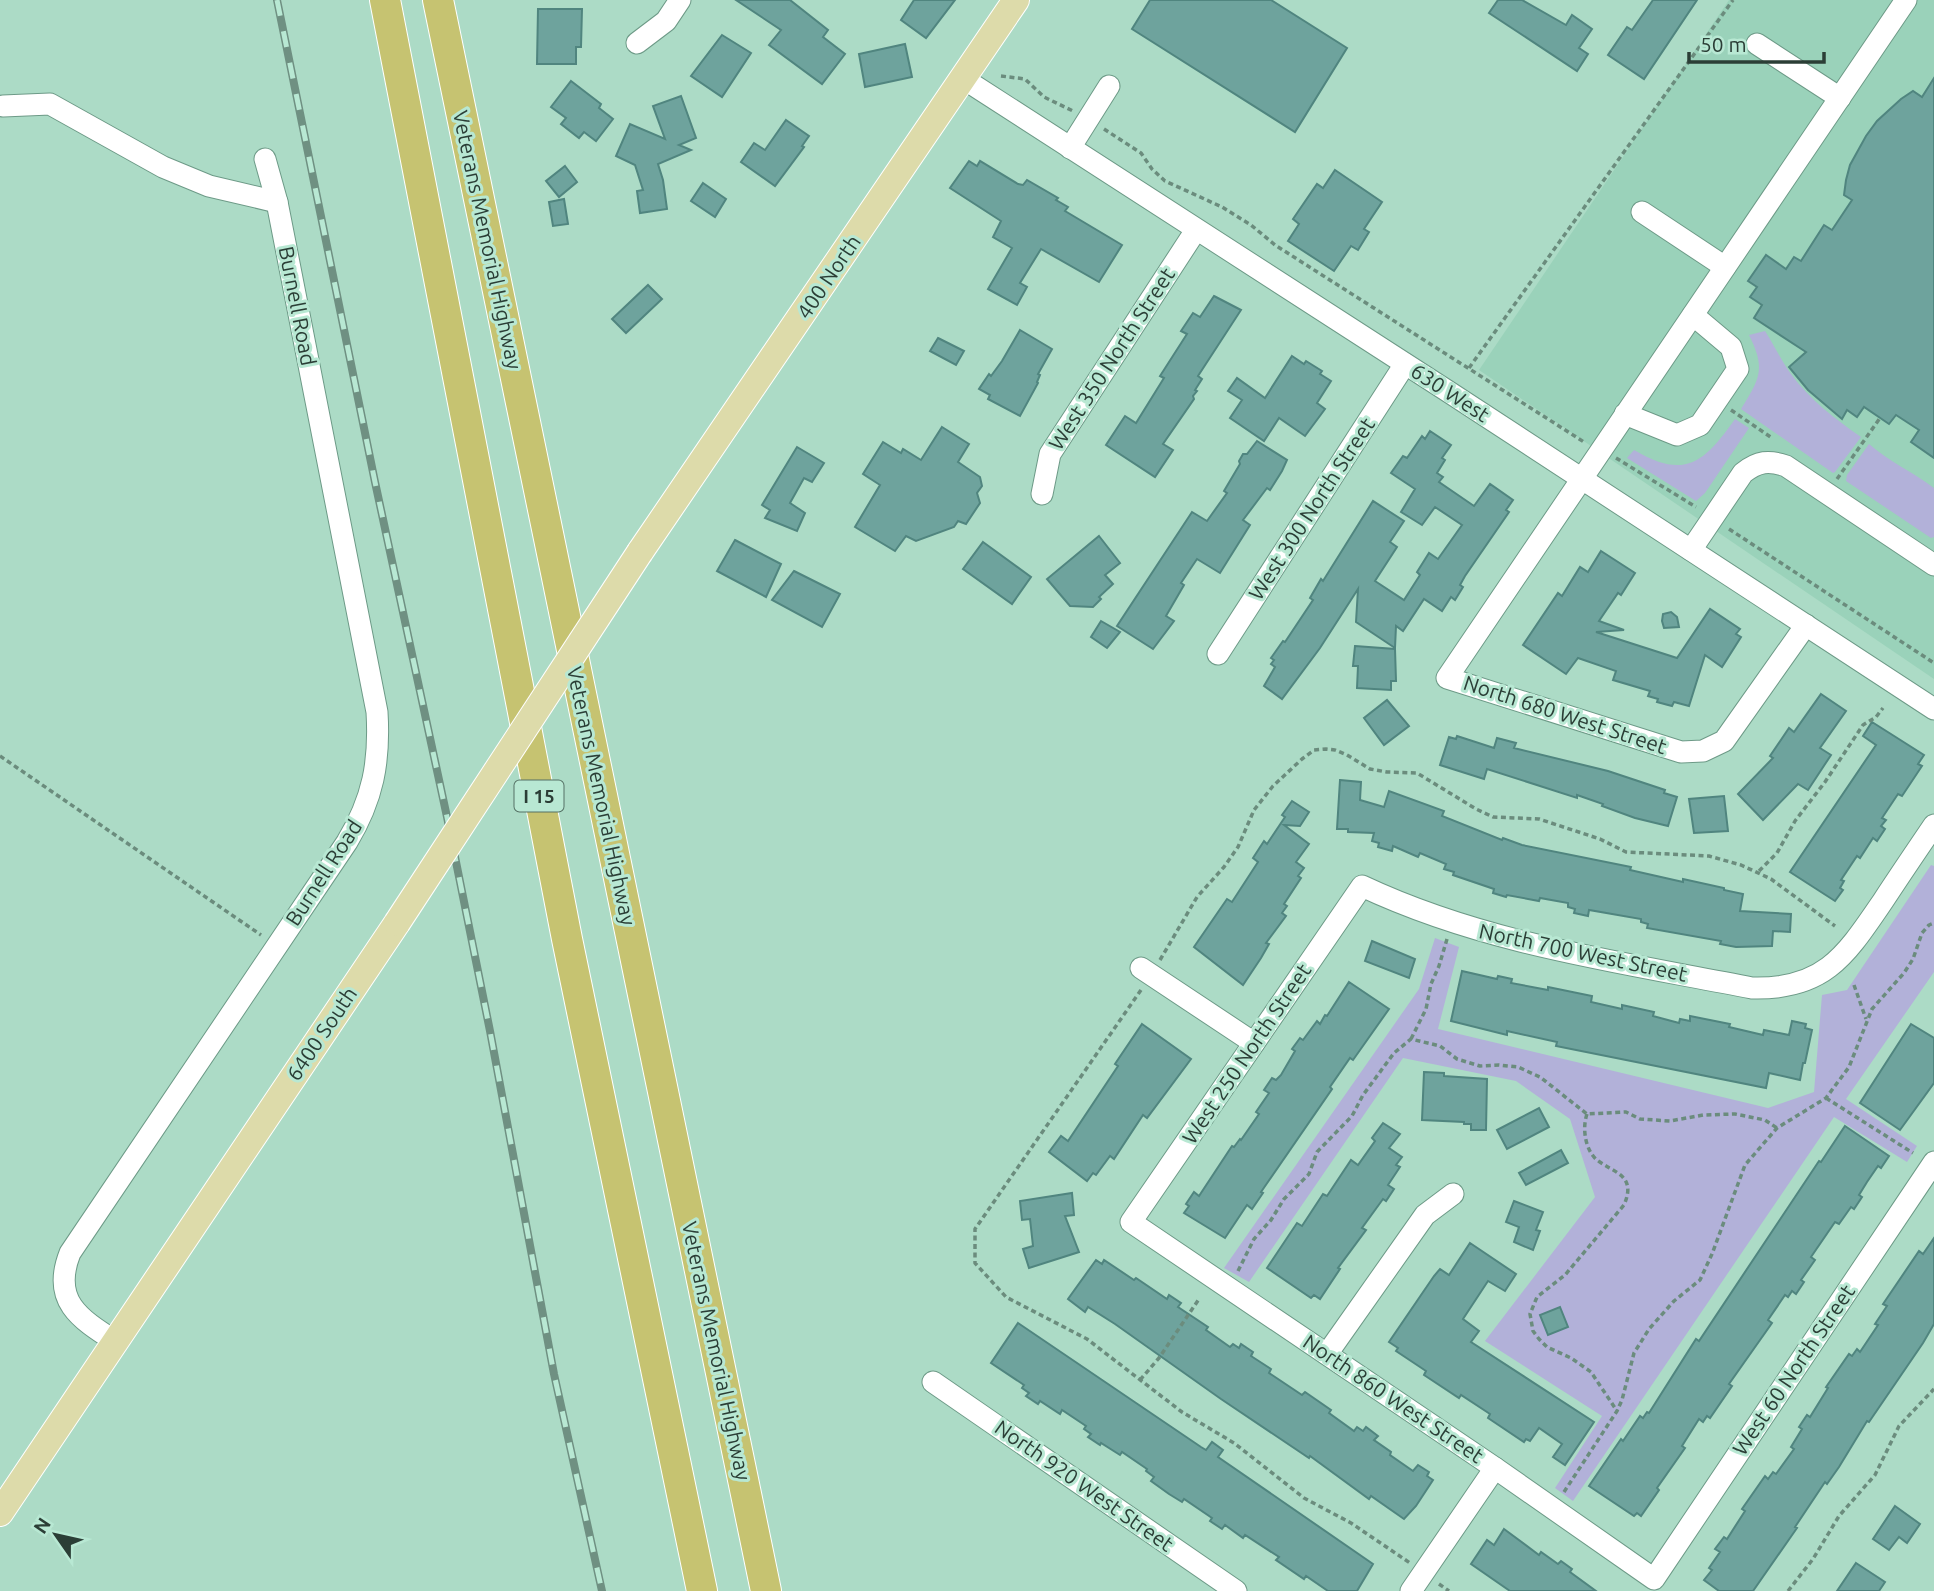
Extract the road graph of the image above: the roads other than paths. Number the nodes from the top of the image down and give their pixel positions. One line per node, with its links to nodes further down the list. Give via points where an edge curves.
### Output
1 (385, 0): 42 (highway, I 15, via 565,926)
2 (438, 0): 43 (highway, Veterans Memorial Highway)
3 (680, 0): 6 (street, via 666,20)
4 (1016, 0): 8 (main road, 400 North)
5 (1906, 0): 10 (street)
6 (637, 43)
7 (1757, 44): 10 (street)
8 (964, 79): 12 (street, 630 West); 24 (main road, 400 North)
9 (1109, 86): 12 (street)
10 (1840, 98): 17 (street)
11 (3, 106): 14 (street, via 50,104 163,167 209,187)
12 (1070, 148): 16 (street, 630 West)
13 (265, 159): 14 (street, Burnell Road)
14 (277, 202): 36 (street, Burnell Road, via 377,712 374,780 359,824 70,1253 63,1280 71,1306)
15 (1642, 212): 17 (street)
16 (1196, 230): 19 (street, 630 West); 22 (street, West 350 North Street, via 1050,454)
17 (1725, 267): 18 (street)
18 (1693, 315): 20 (street); 20 (street, via 1731,347 1738,369 1700,425 1677,435)
19 (1405, 364): 21 (street, 630 West); 27 (street, West 300 North Street)
20 (1625, 414): 21 (street)
21 (1583, 479): 23 (street, 630 West); 26 (street, North 680 West Street, via 1447,678 1681,752 1703,751 1724,741)
22 (1042, 494)
23 (1691, 550): 25 (street, via 1743,473 1755,463 1772,462 1786,466); 26 (street, 630 West)
24 (640, 552): 36 (main road, 6400 South, bridge)
25 (1934, 565)
26 (1805, 625): 28 (street, 630 West)
27 (1218, 654)
28 (1934, 709)
29 (1934, 825): 30 (street, North 700 West Street, via 1846,953 1809,979 1781,987 1752,988 1507,939 1395,902)
30 (1362, 886): 32 (street, West 250 North Street)
31 (1147, 971): 32 (street)
32 (1254, 1043): 35 (street, West 250 North Street)
33 (1934, 1162): 41 (street, West 60 North Street)
34 (1453, 1194): 37 (street, via 1425,1215)
35 (1131, 1222): 37 (street, North 860 West Street)
36 (116, 1342): 40 (main road, 6400 South)
37 (1327, 1354): 39 (street, North 860 West Street)
38 (933, 1382): 44 (street, North 920 West Street)
39 (1495, 1468): 41 (street, North 860 West Street); 45 (street)
40 (0, 1513)
41 (1654, 1578)
42 (702, 1591)
43 (766, 1591)
44 (1236, 1591)
45 (1411, 1591)

